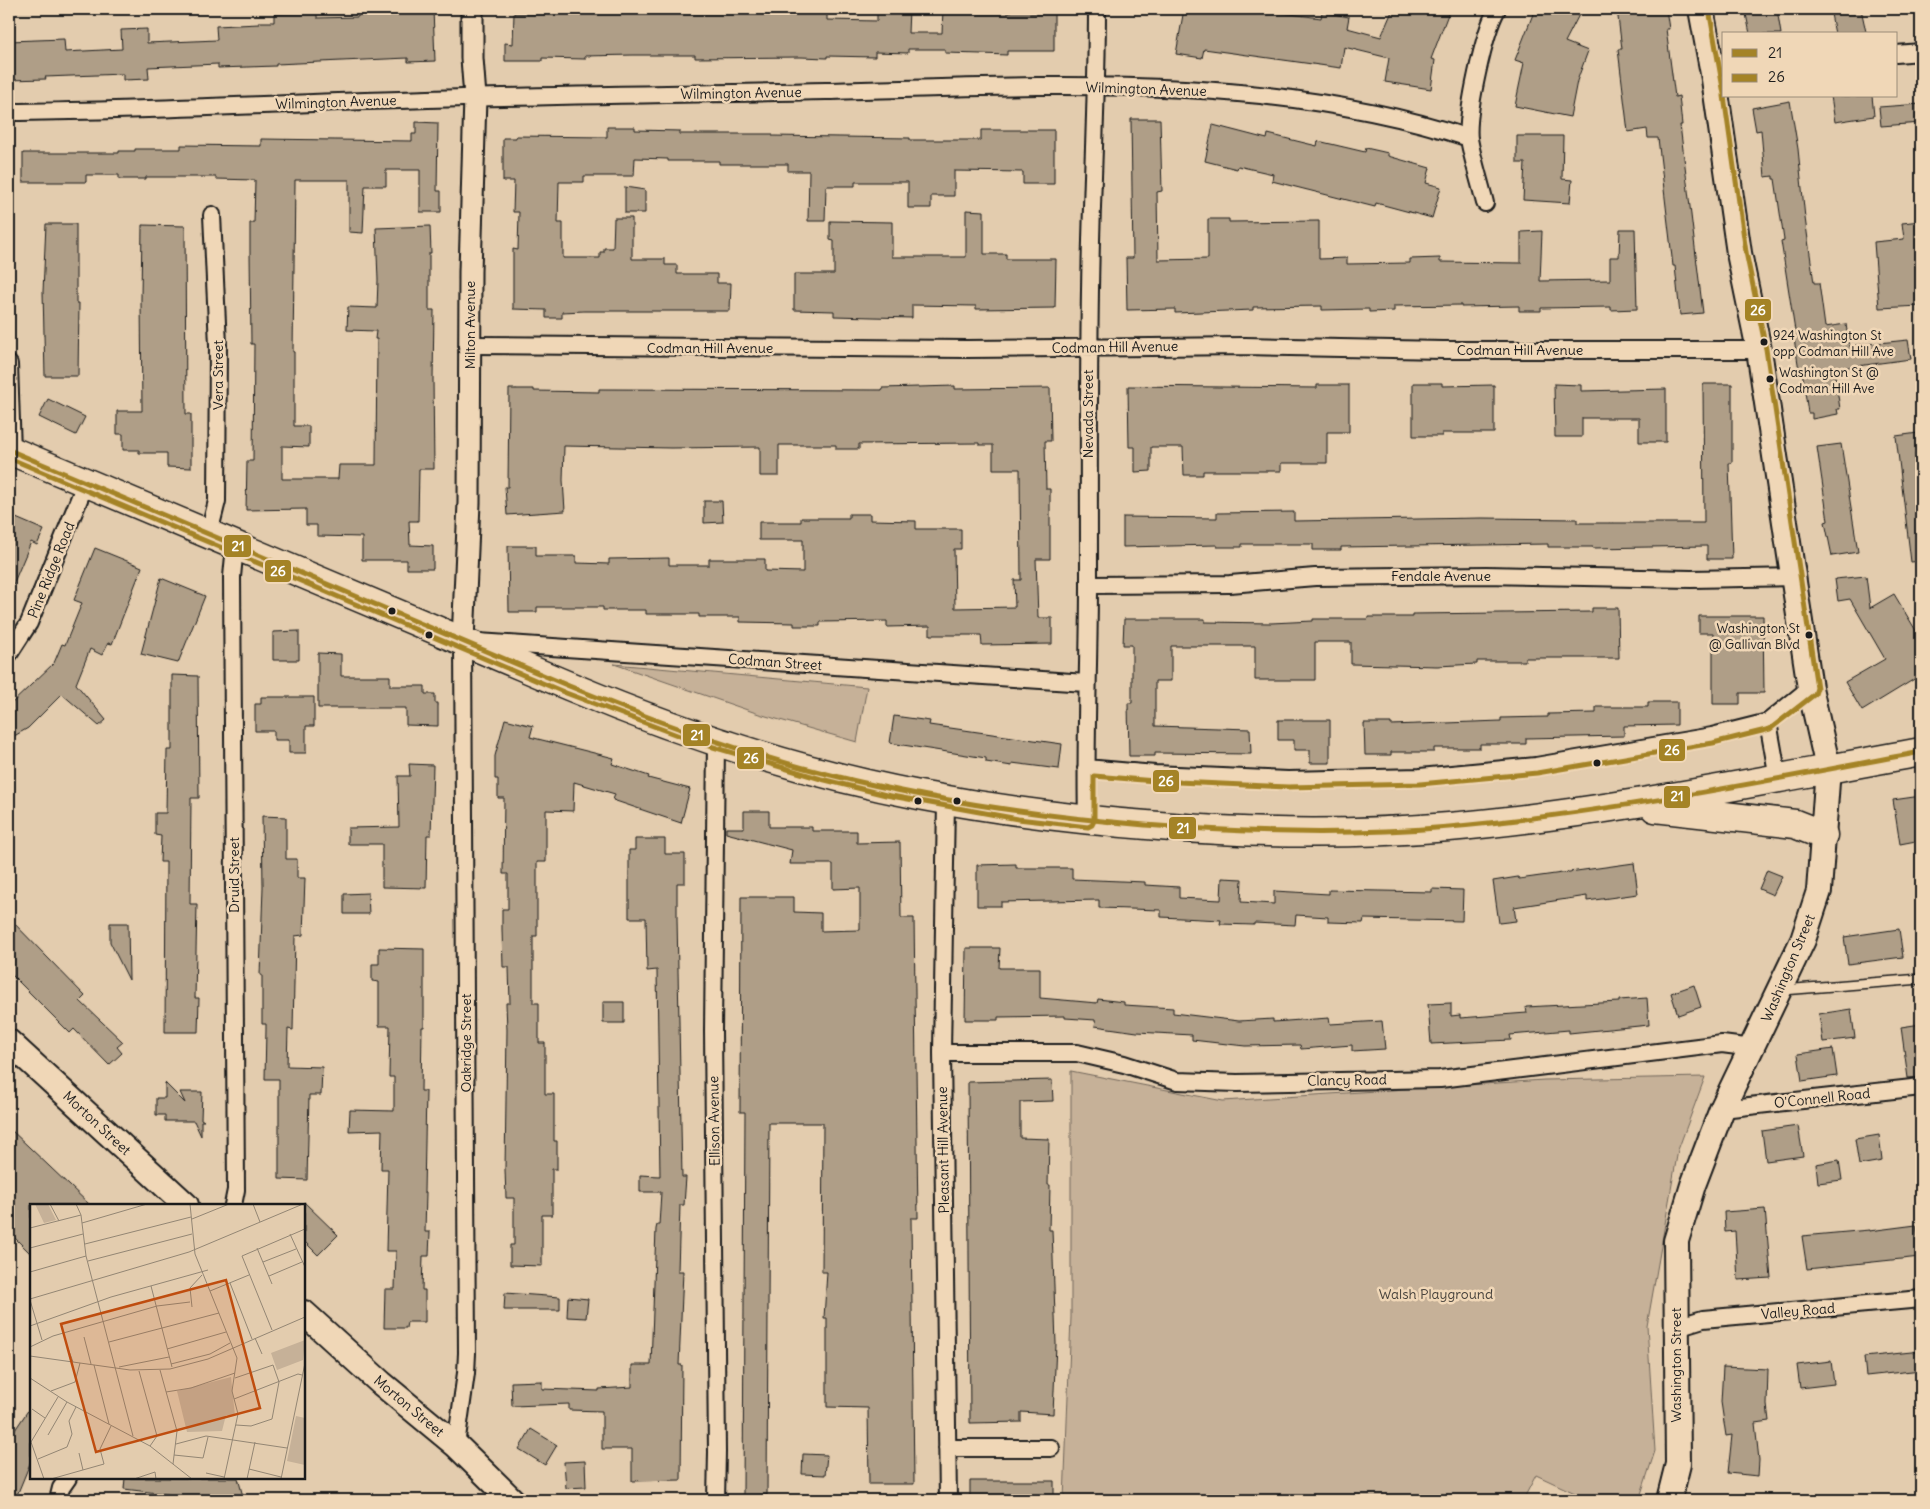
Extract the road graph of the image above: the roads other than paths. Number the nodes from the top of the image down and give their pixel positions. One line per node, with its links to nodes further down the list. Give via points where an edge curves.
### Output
1 (472, 9): 9 (street, Milton Avenue)
2 (1097, 9): 8 (street, Nevada Street)
3 (1497, 9): 11 (street, via 1479,66)
4 (1701, 9): 7 (main road, Washington Street)
5 (1921, 52): 6 (street)
6 (1898, 54)
7 (1719, 79): 16 (main road, Washington Street, via 1739,253)
8 (1097, 86): 9 (street, Wilmington Avenue); 11 (street, Wilmington Avenue, via 1240,92 1306,101 1380,114); 15 (street, Nevada Street)
9 (475, 97): 10 (street, Wilmington Avenue); 14 (street, Milton Avenue)
10 (9, 112)
11 (1469, 138): 12 (street)
12 (1485, 203)
13 (212, 215): 20 (street, Vera Street, via 218,345 217,500)
14 (471, 345): 15 (street, Codman Hill Avenue); 24 (street, Milton Avenue)
15 (1088, 347): 16 (street, Codman Hill Avenue); 23 (street, Nevada Street)
16 (1759, 350): 22 (main road, Washington Street)
17 (9, 364): 18 (street)
18 (10, 450): 19 (highway)
19 (86, 482): 20 (highway); 25 (street, Pine Ridge Road, via 29,623)
20 (209, 534): 21 (highway)
21 (235, 545): 24 (highway); 46 (street, Druid Street, via 232,577 236,1190)
22 (1794, 576): 23 (street, Fendale Avenue, via 1691,579 1324,576 1230,584); 27 (main road, Washington Street)
23 (1089, 585): 26 (street, Nevada Street)
24 (463, 641): 26 (street, Codman Street); 29 (highway, via 597,698); 50 (street, Oakridge Street, via 468,1352)
25 (9, 654)
26 (1086, 683): 31 (street, Nevada Street)
27 (1810, 688): 28 (street); 32 (main road, Washington Street)
28 (1768, 722): 31 (street, via 1712,736 1577,760 1420,777 1288,780); 33 (street)
29 (716, 741): 34 (highway, via 805,768); 56 (street, Ellison Avenue, via 713,1031)
30 (1921, 752): 32 (highway)
31 (1086, 768): 36 (street, Nevada Street)
32 (1828, 768): 33 (highway); 37 (main road, Washington Street)
33 (1778, 778): 35 (highway)
34 (946, 800): 36 (highway); 42 (street, Pleasant Hill Avenue)
35 (1624, 804): 36 (highway, via 1506,821 1352,831 1227,830); 37 (highway, via 1796,824)
36 (1087, 820)
37 (1823, 835): 39 (main road, Washington Street, via 1819,891 1803,940)
38 (1921, 979): 39 (lane)
39 (1780, 990): 41 (main road, Washington Street)
40 (9, 1042): 45 (main road, Morton Street)
41 (1753, 1048): 42 (street, Clancy Road, via 1722,1044 1440,1078 1237,1082 1177,1081 1077,1053); 44 (main road, Washington Street)
42 (942, 1053): 51 (street, Pleasant Hill Avenue)
43 (1921, 1087): 44 (street, O'Connell Road)
44 (1722, 1109): 49 (main road, Washington Street, via 1676,1241)
45 (185, 1204)
46 (233, 1204)
47 (1921, 1299): 49 (street, Valley Road, via 1703,1320)
48 (305, 1314): 50 (main road, Morton Street)
49 (1676, 1328): 58 (main road, Washington Street, via 1678,1464)
50 (456, 1445): 55 (main road, Morton Street)
51 (947, 1448): 52 (street); 57 (street, Pleasant Hill Avenue)
52 (1051, 1448)
53 (67, 1479): 54 (street)
54 (58, 1500)
55 (512, 1500)
56 (716, 1500)
57 (948, 1500)
58 (1669, 1500)

